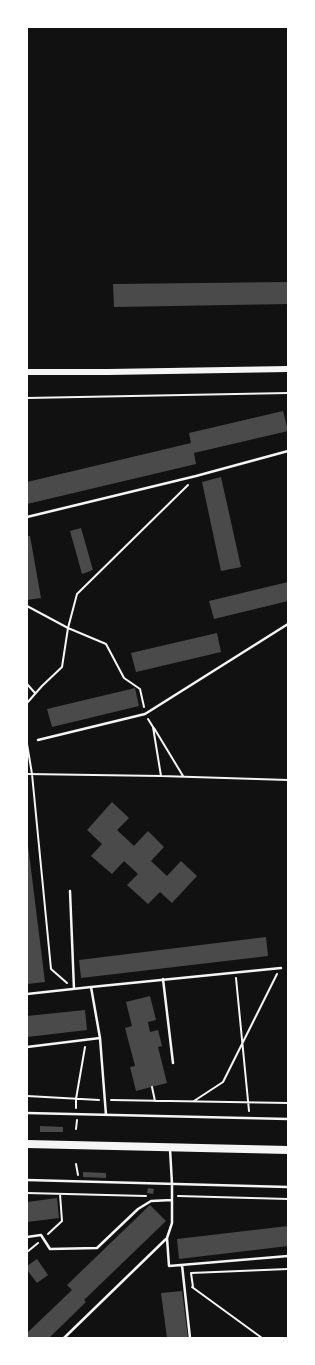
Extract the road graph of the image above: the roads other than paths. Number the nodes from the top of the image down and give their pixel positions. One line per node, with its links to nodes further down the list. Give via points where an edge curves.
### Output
1 (288, 369): 2 (street)
2 (27, 372)
3 (288, 450): 4 (lane, via 196,476)
4 (27, 517)
5 (288, 624): 6 (lane, via 145,714)
6 (38, 740)
7 (70, 891): 11 (lane)
8 (281, 968): 9 (lane)
9 (163, 979): 10 (lane); 15 (lane)
10 (91, 987): 11 (lane); 13 (lane)
11 (74, 989): 12 (lane)
12 (27, 994)
13 (100, 1038): 14 (lane); 17 (lane)
14 (27, 1047)
15 (173, 1063)
16 (27, 1113): 17 (lane)
17 (106, 1115): 18 (lane)
18 (288, 1119)
19 (27, 1144): 20 (main road)
20 (170, 1148): 21 (main road); 23 (lane)
21 (288, 1150)
22 (27, 1180): 23 (lane)
23 (172, 1184): 24 (lane); 25 (lane)
24 (288, 1187)
25 (172, 1200): 26 (lane, via 151,1201 138,1209 97,1248 50,1249 40,1235); 27 (lane, via 172,1222)
26 (27, 1237)
27 (167, 1238): 29 (lane, via 169,1266); 30 (lane)
28 (288, 1256): 29 (lane)
29 (182, 1265): 31 (lane)
30 (64, 1338)
31 (190, 1338)

